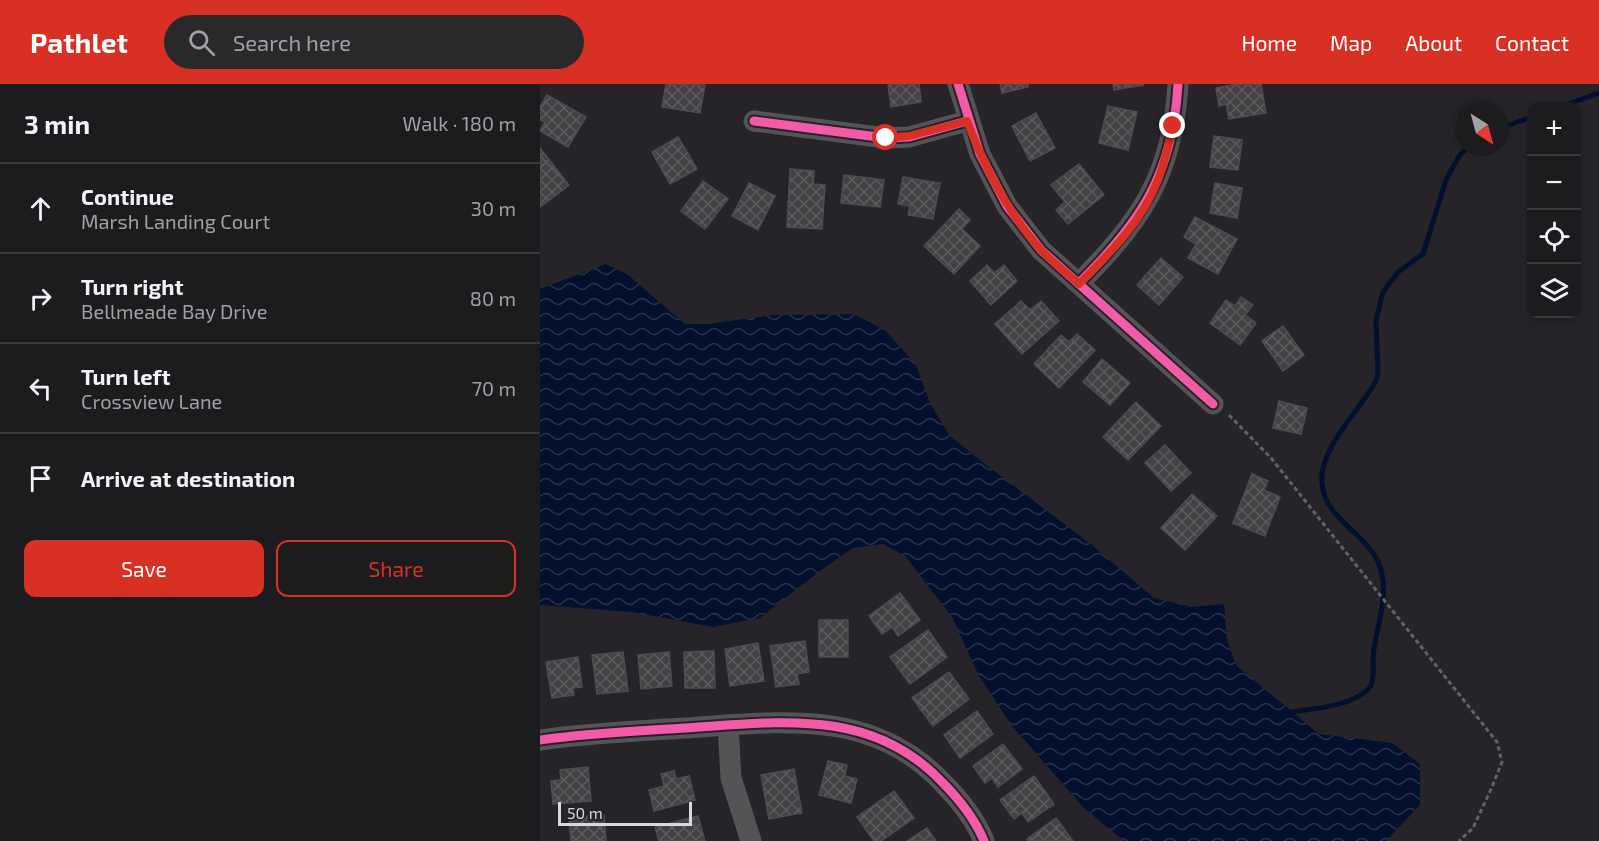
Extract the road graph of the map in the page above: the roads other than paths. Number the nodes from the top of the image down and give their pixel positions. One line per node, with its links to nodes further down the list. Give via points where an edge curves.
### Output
1 (958, 84): 3 (street)
2 (1178, 84): 5 (street, via 1173,126 1151,196 1127,233)
3 (967, 121): 4 (street, via 886,138); 5 (street, via 1007,206 1041,250)
4 (754, 122)
5 (1079, 284): 6 (street)
6 (1213, 404)
7 (728, 725): 8 (street); 9 (street, via 731,778); 10 (street, via 812,722 884,740 932,771 960,801)
8 (540, 740)
9 (751, 841)
10 (984, 841)

